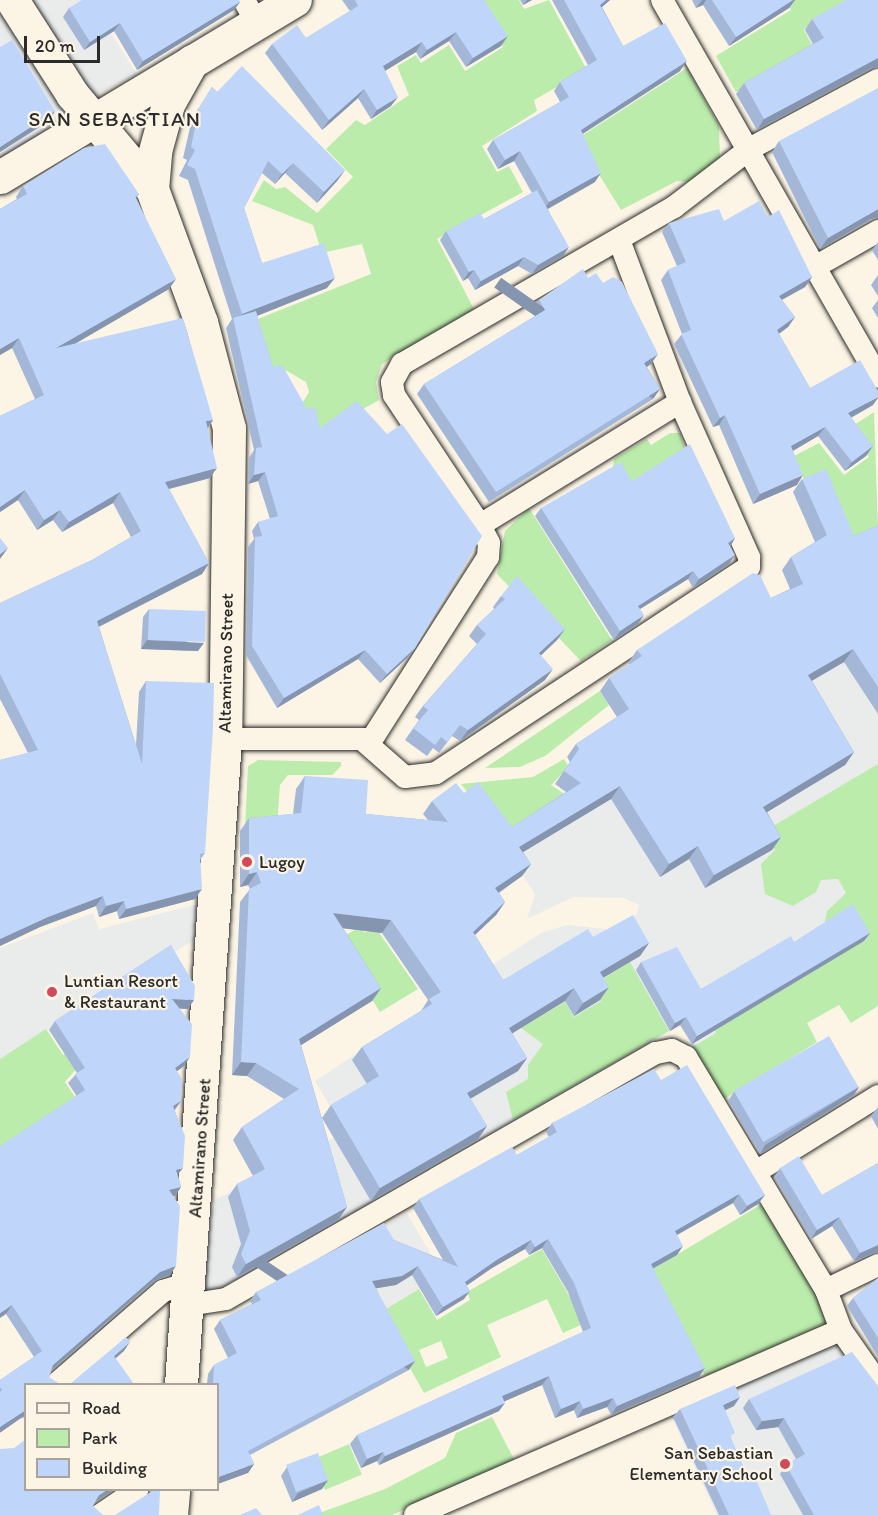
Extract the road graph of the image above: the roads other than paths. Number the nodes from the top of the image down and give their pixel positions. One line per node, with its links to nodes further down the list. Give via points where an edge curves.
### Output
1 (12, 0): 7 (main road, Altamirano Street, via 72,94)
2 (295, 0): 4 (main road)
3 (662, 0): 8 (street)
4 (250, 11): 5 (main road)
5 (197, 58): 7 (main road); 10 (main road, via 168,104 154,151)
6 (878, 80): 8 (street)
7 (97, 118): 9 (main road); 10 (main road, Altamirano Street)
8 (747, 151): 12 (street, via 696,193); 13 (street)
9 (0, 177)
10 (152, 189): 17 (main road, Altamirano Street, via 201,322 229,428)
11 (878, 231): 13 (street)
12 (619, 240): 15 (street); 16 (street, via 395,373 392,382 399,406)
13 (813, 268): 14 (street)
14 (878, 377)
15 (680, 402): 16 (street); 18 (street, via 749,557 747,569 429,776 405,777)
16 (480, 525): 18 (street, via 489,543 488,557)
17 (225, 739): 18 (street); 23 (main road, Altamirano Street)
18 (365, 742)
19 (878, 1096): 20 (street)
20 (754, 1173): 22 (street); 23 (street, via 686,1057 663,1051 226,1299)
21 (878, 1265): 22 (street)
22 (826, 1290): 24 (street)
23 (188, 1294): 25 (street, via 163,1291); 26 (main road, Altamirano Street)
24 (841, 1330): 27 (street); 34 (street)
25 (57, 1383)
26 (181, 1383)
27 (878, 1383)
28 (24, 1429): 29 (street)
29 (0, 1446)
30 (136, 1491): 32 (street)
31 (173, 1491): 33 (main road)
32 (100, 1515)
33 (171, 1515)
34 (415, 1515)

